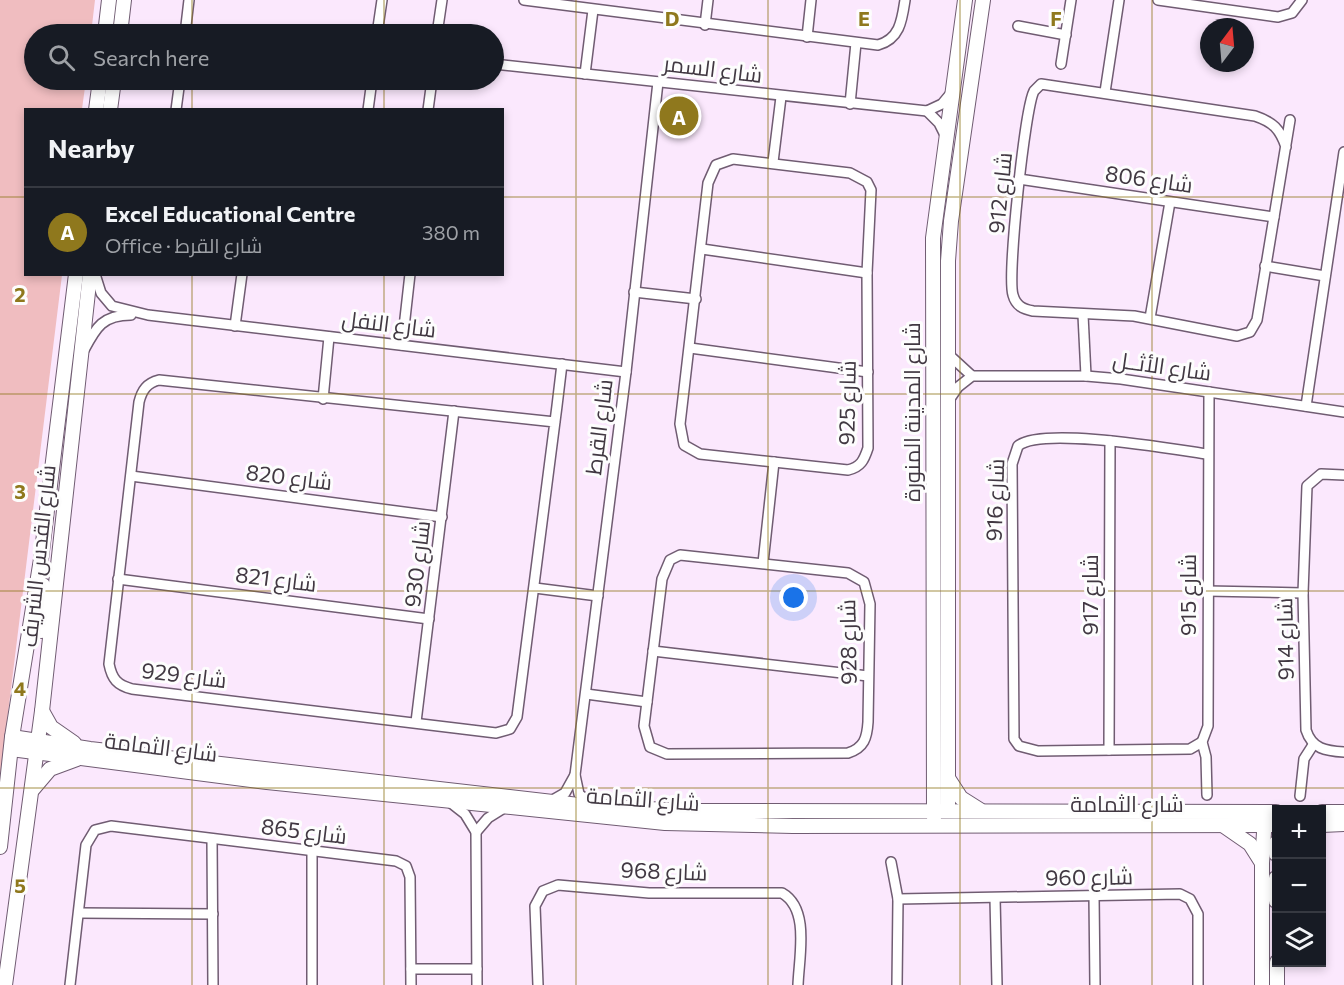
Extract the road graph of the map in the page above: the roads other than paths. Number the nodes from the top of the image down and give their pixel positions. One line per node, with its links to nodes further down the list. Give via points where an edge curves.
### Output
1 (109, 0): 17 (street)
2 (124, 0): 18 (street)
3 (189, 0): 19 (street)
4 (382, 0): 20 (street)
5 (442, 0): 21 (street)
6 (524, 0): 16 (street)
7 (708, 0): 22 (street)
8 (811, 0): 25 (street)
9 (905, 0): 26 (street, via 902,20 893,37 878,45)
10 (965, 0): 36 (street, شارع المدينة المنورة)
11 (983, 0): 73 (street, شارع المدينة المنورة, via 949,238)
12 (1071, 0): 24 (street)
13 (1119, 0): 37 (street)
14 (1158, 0): 15 (street, via 1278,17 1292,13)
15 (1302, 0)
16 (593, 10): 22 (street); 29 (street)
17 (106, 24)
18 (121, 24)
19 (186, 24)
20 (378, 24)
21 (438, 24)
22 (705, 25): 25 (street)
23 (1018, 26): 24 (street)
24 (1066, 35): 27 (street)
25 (807, 37): 26 (street)
26 (856, 43): 39 (street)
27 (1061, 64)
28 (504, 65): 29 (street, شارع السمر)
29 (585, 74): 30 (street, شارع السمر)
30 (658, 82): 38 (street, شارع السمر); 64 (street, شارع القرط)
31 (99, 90): 40 (street)
32 (113, 90): 41 (street)
33 (179, 90): 42 (street)
34 (371, 90): 43 (street)
35 (431, 90): 44 (street)
36 (952, 92): 45 (street, via 942,104); 47 (street, شارع المدينة المنورة)
37 (1105, 92): 48 (street, شارع 912, via 1255,116 1273,124); 51 (street, شارع 912, via 1048,83 1035,90)
38 (781, 97): 39 (street, شارع السمر); 50 (street)
39 (850, 104): 45 (street, شارع السمر)
40 (96, 108)
41 (110, 108)
42 (176, 108)
43 (368, 108)
44 (428, 108)
45 (927, 111): 47 (street)
46 (1290, 120): 48 (street, شارع 912)
47 (946, 137): 115 (street, شارع المدينة المنورة, via 933,261)
48 (1286, 147): 54 (street, شارع 912)
49 (1344, 152): 52 (street)
50 (773, 162): 55 (street, شارع 925, via 733,159 716,165 708,183); 57 (street, شارع 925, via 850,173 867,182 873,201)
51 (1019, 179): 53 (street, شارع 806); 67 (street, شارع 912, via 1011,284 1016,303 1033,311)
52 (1342, 183): 63 (street)
53 (1170, 202): 54 (street, شارع 806); 68 (street)
54 (1274, 217): 56 (street, شارع 912)
55 (702, 249): 57 (street); 65 (street, شارع 925)
56 (1265, 266): 63 (street); 68 (street, شارع 912, via 1257,320 1244,336)
57 (867, 273): 77 (street, شارع 925)
58 (76, 276): 93 (street, شارع القدس الشريف)
59 (90, 276): 74 (street, شارع القدس الشريف)
60 (96, 276): 66 (street, شارع النفل, via 101,293 112,306)
61 (242, 276): 69 (street)
62 (410, 276): 71 (street)
63 (1325, 276): 83 (street)
64 (634, 292): 65 (street); 76 (street, شارع القرط)
65 (696, 299): 72 (street, شارع 925)
66 (148, 315): 69 (street, شارع النفل); 74 (street, شارع النفل, via 119,315 101,322)
67 (1083, 315): 68 (street, شارع 912); 79 (street)
68 (1150, 318)
69 (235, 326): 70 (street, شارع النفل)
70 (329, 337): 71 (street, شارع النفل); 81 (street)
71 (402, 345): 75 (street, شارع النفل)
72 (690, 348): 77 (street); 89 (street, شارع 925, via 680,424 684,445 700,454)
73 (947, 353): 78 (street); 82 (street, شارع المدينة المنورة)
74 (82, 356): 105 (street, شارع القدس الشريف)
75 (562, 364): 76 (street, شارع النفل); 86 (street, شارع 929)
76 (626, 372): 99 (street, شارع القرط)
77 (868, 372): 89 (street, شارع 925, via 868,448 862,463 848,470)
78 (972, 376): 79 (street, شارع الأثــل); 82 (street)
79 (1086, 376): 80 (street, شارع الأثــل)
80 (1209, 392): 83 (street, شارع الأثــل); 88 (street, شارع 915)
81 (323, 399): 84 (street, شارع 929); 91 (street, شارع 929, via 151,382 139,402)
82 (948, 402): 115 (street, شارع المدينة المنورة)
83 (1306, 406): 85 (street, شارع الأثــل)
84 (454, 411): 86 (street, شارع 929); 92 (street, شارع 930)
85 (1344, 412)
86 (555, 422): 96 (street, شارع 929)
87 (1110, 441): 88 (street, شارع 916); 111 (street, شارع 917); 111 (street, شارع 916, via 1033,439 1017,446 1013,732 1019,746 1038,751)
88 (1207, 454): 97 (street, شارع 915)
89 (774, 462): 94 (street)
90 (1344, 475): 98 (street, شارع 914, via 1331,473 1313,478 1305,495)
91 (131, 476): 92 (street, شارع 820); 95 (street, شارع 929)
92 (442, 517): 100 (street, شارع 930)
93 (41, 559): 108 (street, شارع القدس الشريف); 109 (street, via 43,616)
94 (763, 563): 101 (street, شارع 928, via 691,555 670,560 662,579); 102 (street, شارع 928, via 848,573 864,582 870,604)
95 (118, 579): 100 (street, شارع 821); 106 (street, شارع 929, via 109,664 115,682 123,687)
96 (535, 588): 99 (street); 106 (street, شارع 929, via 516,717 510,729 496,733)
97 (1207, 591): 98 (street); 107 (street, شارع 915, via 1208,726)
98 (1303, 593): 110 (street, شارع 914, via 1306,730)
99 (598, 596): 103 (street, شارع القرط)
100 (429, 619): 106 (street, شارع 930)
101 (653, 651): 102 (street); 104 (street, شارع 928)
102 (868, 676): 104 (street, شارع 928, via 867,735 857,750 848,753 657,752 646,739)
103 (586, 694): 104 (street); 114 (street, شارع القرط)
104 (646, 702)
105 (42, 711): 109 (street, شارع القدس الشريف); 113 (street, via 55,731)
106 (416, 722)
107 (1202, 742): 111 (street, via 1190,749); 117 (street, شارع 915)
108 (11, 743): 109 (street, شارع الثمامة); 136 (street, شارع القدس الشريف)
109 (34, 744): 113 (street, شارع الثمامة); 116 (street, شارع القدس الشريف)
110 (1314, 745): 112 (street); 118 (street, via 1304,759)
111 (1109, 750)
112 (1344, 752)
113 (87, 754): 116 (street, via 50,769); 119 (street, شارع الثمامة); 120 (street, شارع الثمامة)
114 (575, 776): 120 (street, via 565,793); 121 (street, via 579,794)
115 (942, 779): 123 (street); 124 (street); 127 (street, شارع المدينة المنورة)
116 (32, 791): 148 (street, شارع القدس الشريف)
117 (1207, 795)
118 (1300, 796)
119 (448, 801): 122 (street, شارع الثمامة); 134 (street, via 465,814)
120 (550, 802): 121 (street, شارع الثمامة)
121 (596, 807): 123 (street, شارع الثمامة)
122 (504, 808): 127 (street, شارع الثمامة, via 665,823 793,826); 134 (street)
123 (906, 811): 127 (street, شارع الثمامة)
124 (981, 811): 127 (street, شارع الثمامة); 130 (street, شارع الثمامة)
125 (1326, 812): 126 (street)
126 (1344, 812)
127 (938, 817): 131 (street, شارع الثمامة)
128 (1326, 818): 129 (street)
129 (1344, 818)
130 (1272, 819): 131 (street, شارع الثمامة); 139 (street)
131 (1222, 825): 139 (street, via 1242,836)
132 (1326, 825): 133 (street)
133 (1344, 825)
134 (476, 832): 147 (street)
135 (212, 839): 137 (street, شارع 865); 143 (street, شارع 865, via 111,826 95,830 86,845); 144 (street)
136 (0, 847)
137 (312, 851): 146 (street, شارع 865, via 396,861 406,867 410,877); 151 (street)
138 (891, 862): 142 (street)
139 (1262, 863): 160 (street)
140 (1094, 896): 141 (street, شارع 960); 158 (street); 159 (street, شارع 960, via 1180,894 1190,899 1198,914)
141 (995, 898): 142 (street, شارع 960); 157 (street)
142 (898, 899): 156 (street)
143 (79, 913): 144 (street); 149 (street)
144 (213, 914): 150 (street)
145 (1277, 967): 161 (street)
146 (411, 969): 147 (street); 152 (street, شارع 865)
147 (477, 969): 153 (street)
148 (5, 985)
149 (70, 985)
150 (213, 985)
151 (312, 985)
152 (411, 985)
153 (477, 985)
154 (538, 985): 155 (street, شارع 968, via 535,906 543,891 558,885 649,893 782,893 791,898 799,916)
155 (798, 985)
156 (897, 985)
157 (997, 985)
158 (1095, 985)
159 (1198, 985)
160 (1262, 985)
161 (1277, 985)

